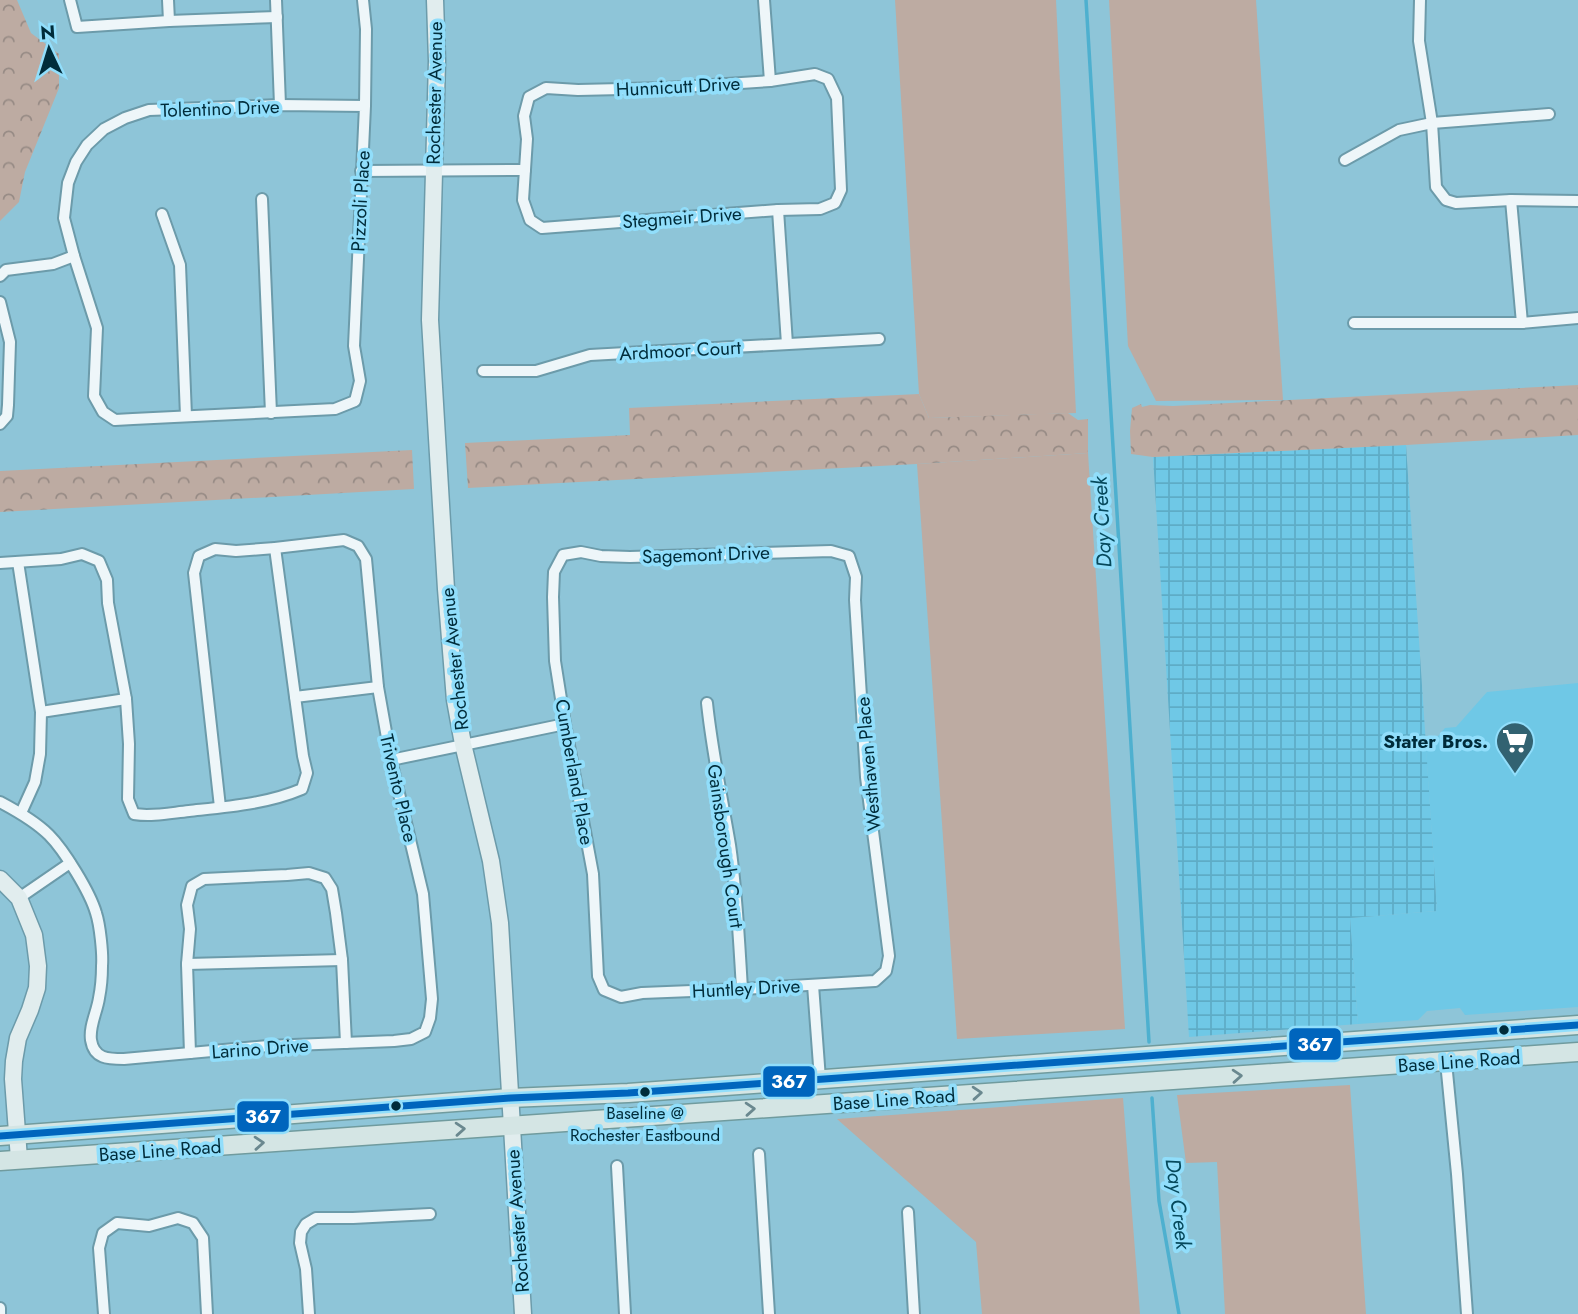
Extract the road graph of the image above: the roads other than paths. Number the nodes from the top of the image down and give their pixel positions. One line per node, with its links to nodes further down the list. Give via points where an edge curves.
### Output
1 (70, 0): 9 (street, via 77,27)
2 (168, 0): 9 (street)
3 (276, 0): 8 (street)
4 (363, 0): 12 (street, Pizzoli Place)
5 (435, 0): 18 (main road, Rochester Avenue)
6 (764, 0): 10 (street)
7 (1420, 0): 14 (street, via 1419,41)
8 (277, 18): 9 (street); 11 (street)
9 (169, 21)
10 (769, 81): 16 (street, Hunnicutt Drive, via 666,88 546,88 529,97 524,116); 22 (street, Hunnicutt Drive, via 815,74 828,79 837,98 841,168 841,190)
11 (280, 105): 12 (street, Tolentino Drive); 25 (street, Tolentino Drive, via 149,110 104,129 87,145 68,183 64,218)
12 (365, 106): 17 (street, Pizzoli Place)
13 (1549, 114): 14 (street)
14 (1432, 123): 15 (street, via 1399,130); 20 (street, via 1436,187 1446,200)
15 (1345, 160)
16 (525, 170): 18 (street); 23 (street, Stegmeir Drive, via 523,200 530,220 542,228)
17 (361, 171): 18 (street); 34 (street, Pizzoli Place, via 355,401 335,409)
18 (433, 172): 48 (main road, Rochester Avenue, via 432,364 450,645)
19 (262, 198): 34 (street)
20 (1511, 200): 21 (street); 30 (street)
21 (1578, 201)
22 (835, 203): 23 (street, Stegmeir Drive, via 820,209)
23 (778, 209): 32 (street)
24 (162, 214): 35 (street, via 180,265)
25 (74, 256): 26 (street, via 53,264 6,270); 35 (street, Tolentino Drive, via 97,328 94,396 103,412 115,420)
26 (0, 276)
27 (0, 302): 36 (street, via 10,342 8,405)
28 (1578, 318): 30 (street)
29 (1354, 323): 30 (street)
30 (1522, 323)
31 (879, 339): 32 (street, Ardmoor Court)
32 (787, 344): 33 (street, Ardmoor Court, via 590,355 536,371)
33 (483, 371)
34 (271, 413): 35 (street)
35 (186, 416)
36 (0, 424)
37 (275, 548): 42 (street, Trivento Place, via 344,540 358,546 366,559); 43 (street); 51 (street, via 215,549 199,556 194,573)
38 (563, 555): 39 (street, Sagemont Drive, via 831,551); 47 (street, Cumberland Place, via 554,572 553,597 555,661)
39 (849, 556): 58 (street, Westhaven Place, via 856,577 866,777 890,956)
40 (18, 562): 41 (street); 44 (street, via 82,554 99,561 107,580); 46 (street)
41 (0, 563)
42 (379, 687): 43 (street); 49 (street, Trivento Place)
43 (295, 697): 51 (street, via 307,773 302,789 284,797)
44 (126, 699): 46 (street); 51 (street, via 128,799 134,814)
45 (708, 703): 60 (street, Gainsborough Court, via 736,895)
46 (41, 712): 52 (street, via 35,782)
47 (565, 724): 48 (street); 61 (street, Cumberland Place, via 593,874 598,976)
48 (463, 744): 49 (street); 69 (main road, Rochester Avenue, via 496,894)
49 (391, 760): 63 (street, Trivento Place, via 423,894 432,999)
50 (0, 802): 52 (street)
51 (220, 807)
52 (21, 813): 53 (street, via 49,835)
53 (70, 863): 55 (street); 66 (street, Larino Drive, via 96,913 103,964 91,1031 95,1052 107,1059)
54 (0, 879): 55 (main road)
55 (19, 898): 71 (main road, via 34,935 38,966 37,988 14,1061)
56 (342, 960): 57 (street); 57 (street, via 332,889 325,878 309,873 204,878 192,886 187,905); 64 (street)
57 (187, 964): 66 (street)
58 (886, 971): 59 (street, Huntley Drive, via 875,981)
59 (813, 985): 60 (street, Huntley Drive); 68 (street)
60 (741, 989): 61 (street, Huntley Drive, via 621,997)
61 (604, 990)
62 (1578, 1025): 68 (main road, Base Line Road)
63 (425, 1031): 64 (street, Larino Drive, via 411,1039)
64 (346, 1043): 66 (street, Larino Drive)
65 (1578, 1052): 67 (main road, Base Line Road)
66 (190, 1053)
67 (1446, 1062): 70 (main road, Base Line Road, one-way to 67); 87 (street)
68 (820, 1079): 69 (main road, Base Line Road)
69 (510, 1098): 70 (main road, Rochester Avenue); 71 (main road, Base Line Road)
70 (511, 1125): 73 (main road, Base Line Road, one-way to 70); 83 (main road, Rochester Avenue)
71 (9, 1135): 73 (main road)
72 (759, 1154): 85 (street)
73 (19, 1159): 74 (main road, Base Line Road)
74 (0, 1161)
75 (617, 1166): 84 (street)
76 (908, 1212): 86 (street)
77 (430, 1214): 82 (street, via 316,1217 306,1224 300,1243)
78 (0, 1308): 79 (street)
79 (0, 1314)
80 (104, 1314): 81 (street, via 99,1248 103,1233 117,1223 149,1226 178,1218 193,1223 203,1238)
81 (207, 1314)
82 (310, 1314)
83 (523, 1314)
84 (625, 1314)
85 (769, 1314)
86 (914, 1314)
87 (1467, 1314)

